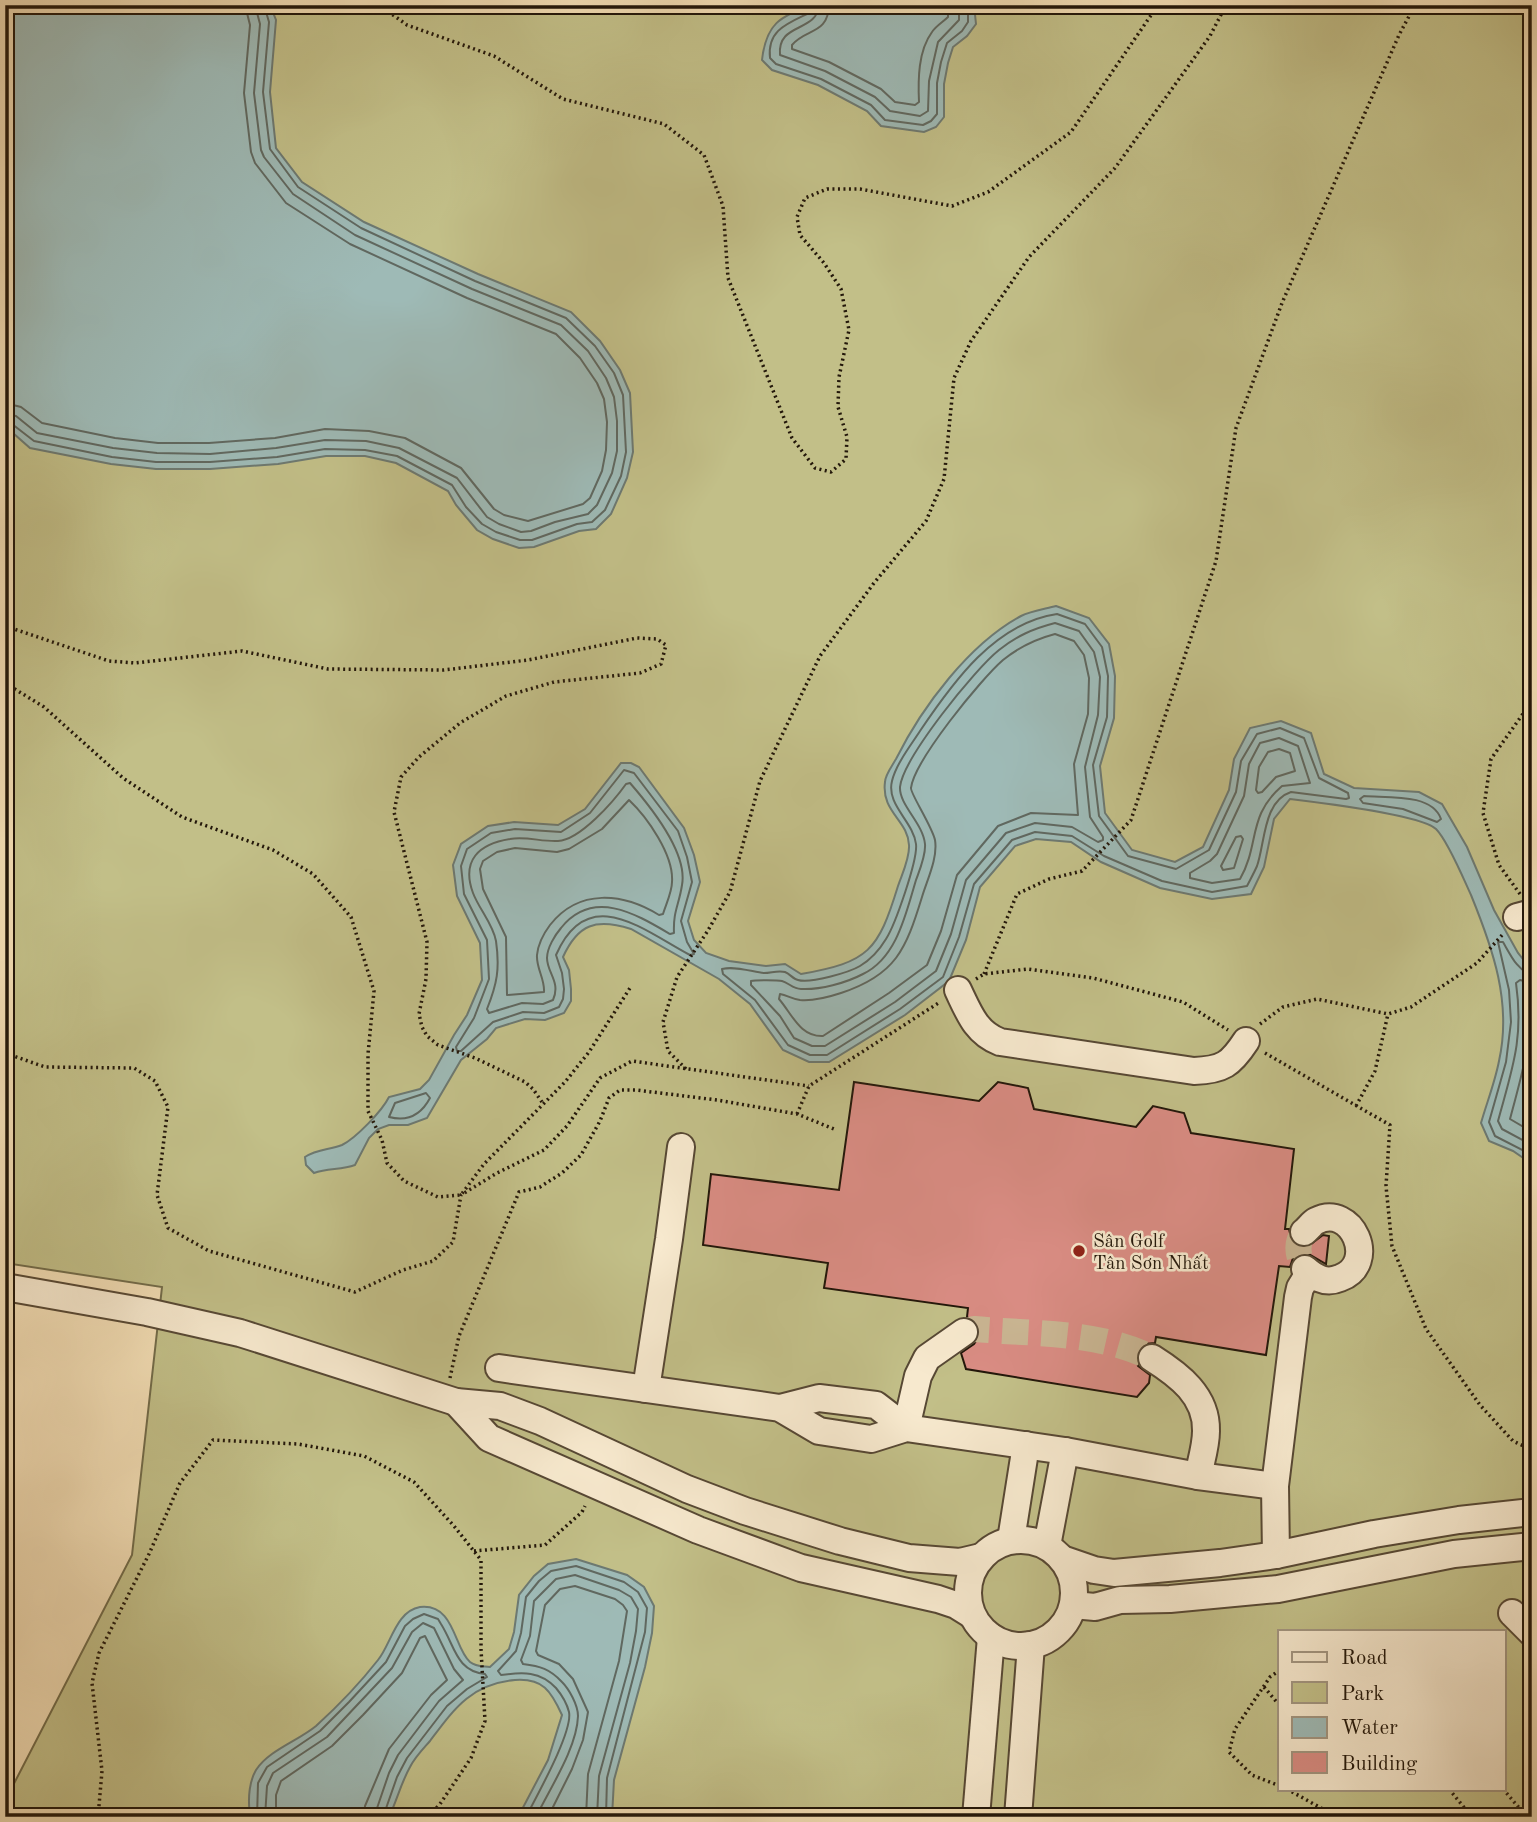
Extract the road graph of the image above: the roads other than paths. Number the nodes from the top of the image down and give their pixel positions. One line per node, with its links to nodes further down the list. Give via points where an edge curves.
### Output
1 (958, 990): 2 (street, via 979,1030 1000,1042 1209,1070 1233,1060)
2 (1244, 1040)
3 (681, 1147): 9 (street)
4 (1304, 1232): 16 (street, via 1316,1221 1339,1220 1356,1234 1360,1256 1355,1267 1336,1280 1307,1271 1300,1287)
5 (5, 1287): 10 (street, via 147,1311 240,1333)
6 (964, 1332): 11 (street, via 927,1358)
7 (1152, 1358): 14 (street, via 1175,1372 1202,1405 1207,1430)
8 (499, 1368): 9 (street)
9 (646, 1389): 11 (street, via 780,1408 819,1432 871,1439)
10 (451, 1400): 15 (street, via 510,1409); 18 (street, via 489,1438)
11 (906, 1428): 12 (street)
12 (1026, 1445): 13 (street); 20 (street)
13 (1065, 1451): 14 (street); 22 (street)
14 (1198, 1476): 16 (street)
15 (670, 1481): 18 (street); 24 (street, via 840,1541 898,1555 960,1562)
16 (1275, 1486): 23 (street)
17 (1532, 1512): 19 (street)
18 (658, 1513): 28 (street, via 801,1568 938,1599)
19 (1365, 1536): 23 (street); 25 (street)
20 (1011, 1540): 22 (street, via 1024,1539); 24 (street)
21 (1532, 1546): 25 (street, via 1454,1554)
22 (1054, 1552): 23 (street, via 1094,1570 1114,1573); 26 (street, via 1073,1581)
23 (1276, 1555)
24 (981, 1557): 28 (street, via 968,1585)
25 (1373, 1570): 26 (street, via 1278,1589 1120,1600 1095,1607)
26 (1073, 1605): 31 (street, via 1065,1623 1050,1638)
27 (1511, 1614): 29 (street)
28 (972, 1615): 30 (street)
29 (1532, 1633)
30 (991, 1637): 31 (street, via 1017,1646); 32 (street)
31 (1031, 1645): 33 (street)
32 (977, 1809): 33 (street)
33 (1019, 1812)

